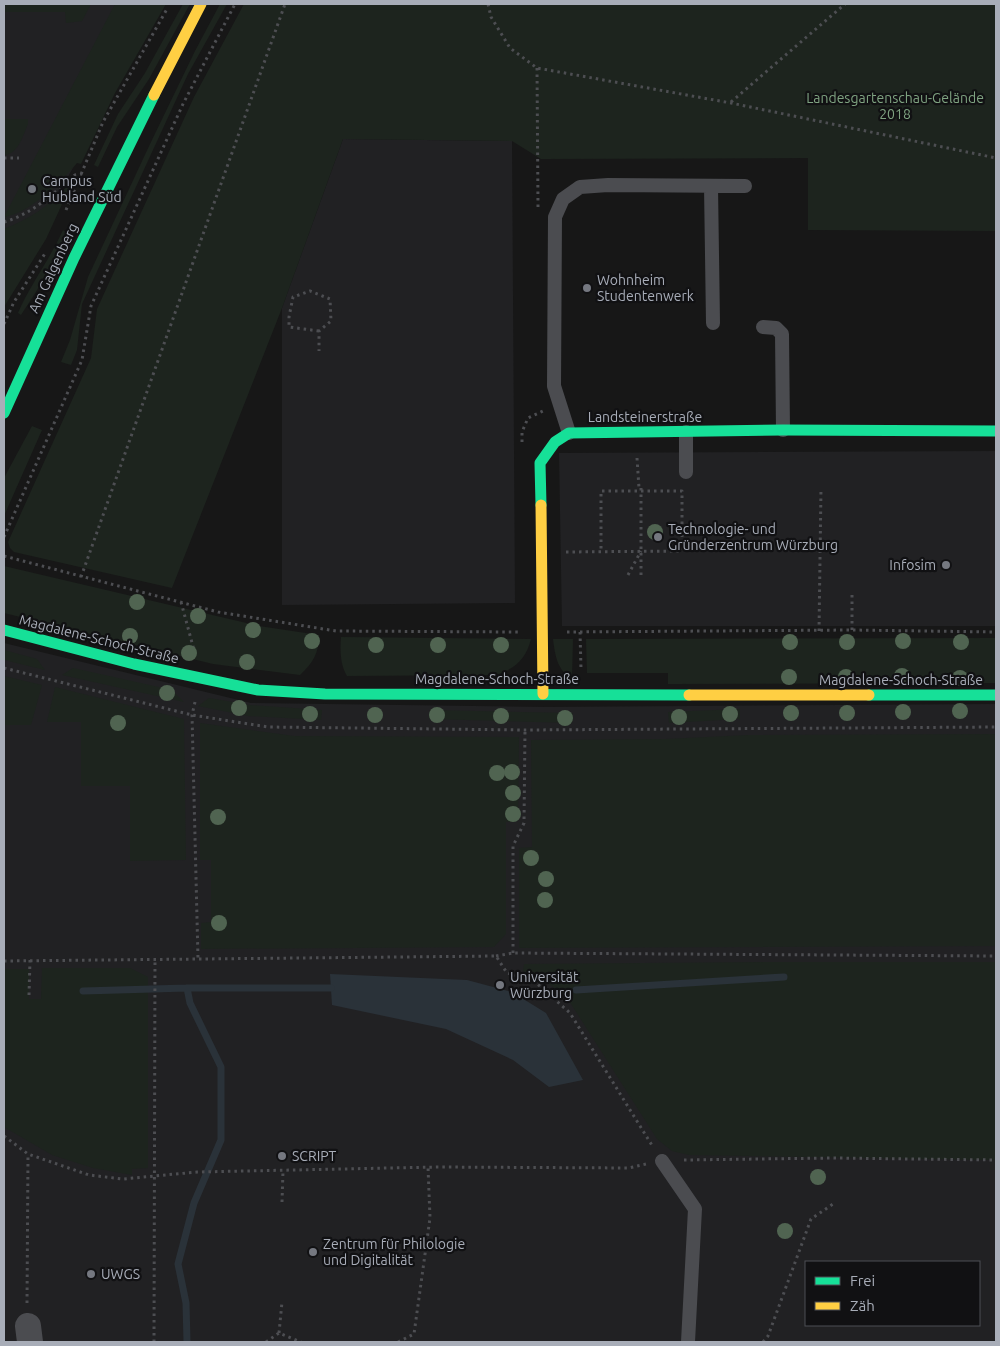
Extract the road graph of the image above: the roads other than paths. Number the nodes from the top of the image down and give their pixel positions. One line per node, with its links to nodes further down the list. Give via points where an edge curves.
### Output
1 (202, 4): 6 (street, Am Galgenberg, via 139,123)
2 (711, 186): 3 (lane); 4 (lane); 10 (lane, via 580,187 563,200 555,217 554,386)
3 (745, 186)
4 (713, 323)
5 (763, 327): 7 (lane, via 776,328 782,334)
6 (4, 413)
7 (784, 430): 8 (street, Landsteinerstraße); 9 (street, Landsteinerstraße)
8 (996, 431)
9 (686, 432): 10 (street, Landsteinerstraße); 11 (lane)
10 (569, 433): 13 (street, Landsteinerstraße, via 555,442 540,463)
11 (686, 472)
12 (4, 630): 13 (street, Magdalene-Schoch-Straße, via 134,664 258,690 325,694)
13 (543, 694): 14 (street, Magdalene-Schoch-Straße)
14 (996, 695)
15 (662, 1161): 16 (lane, via 695,1209)
16 (688, 1342)

